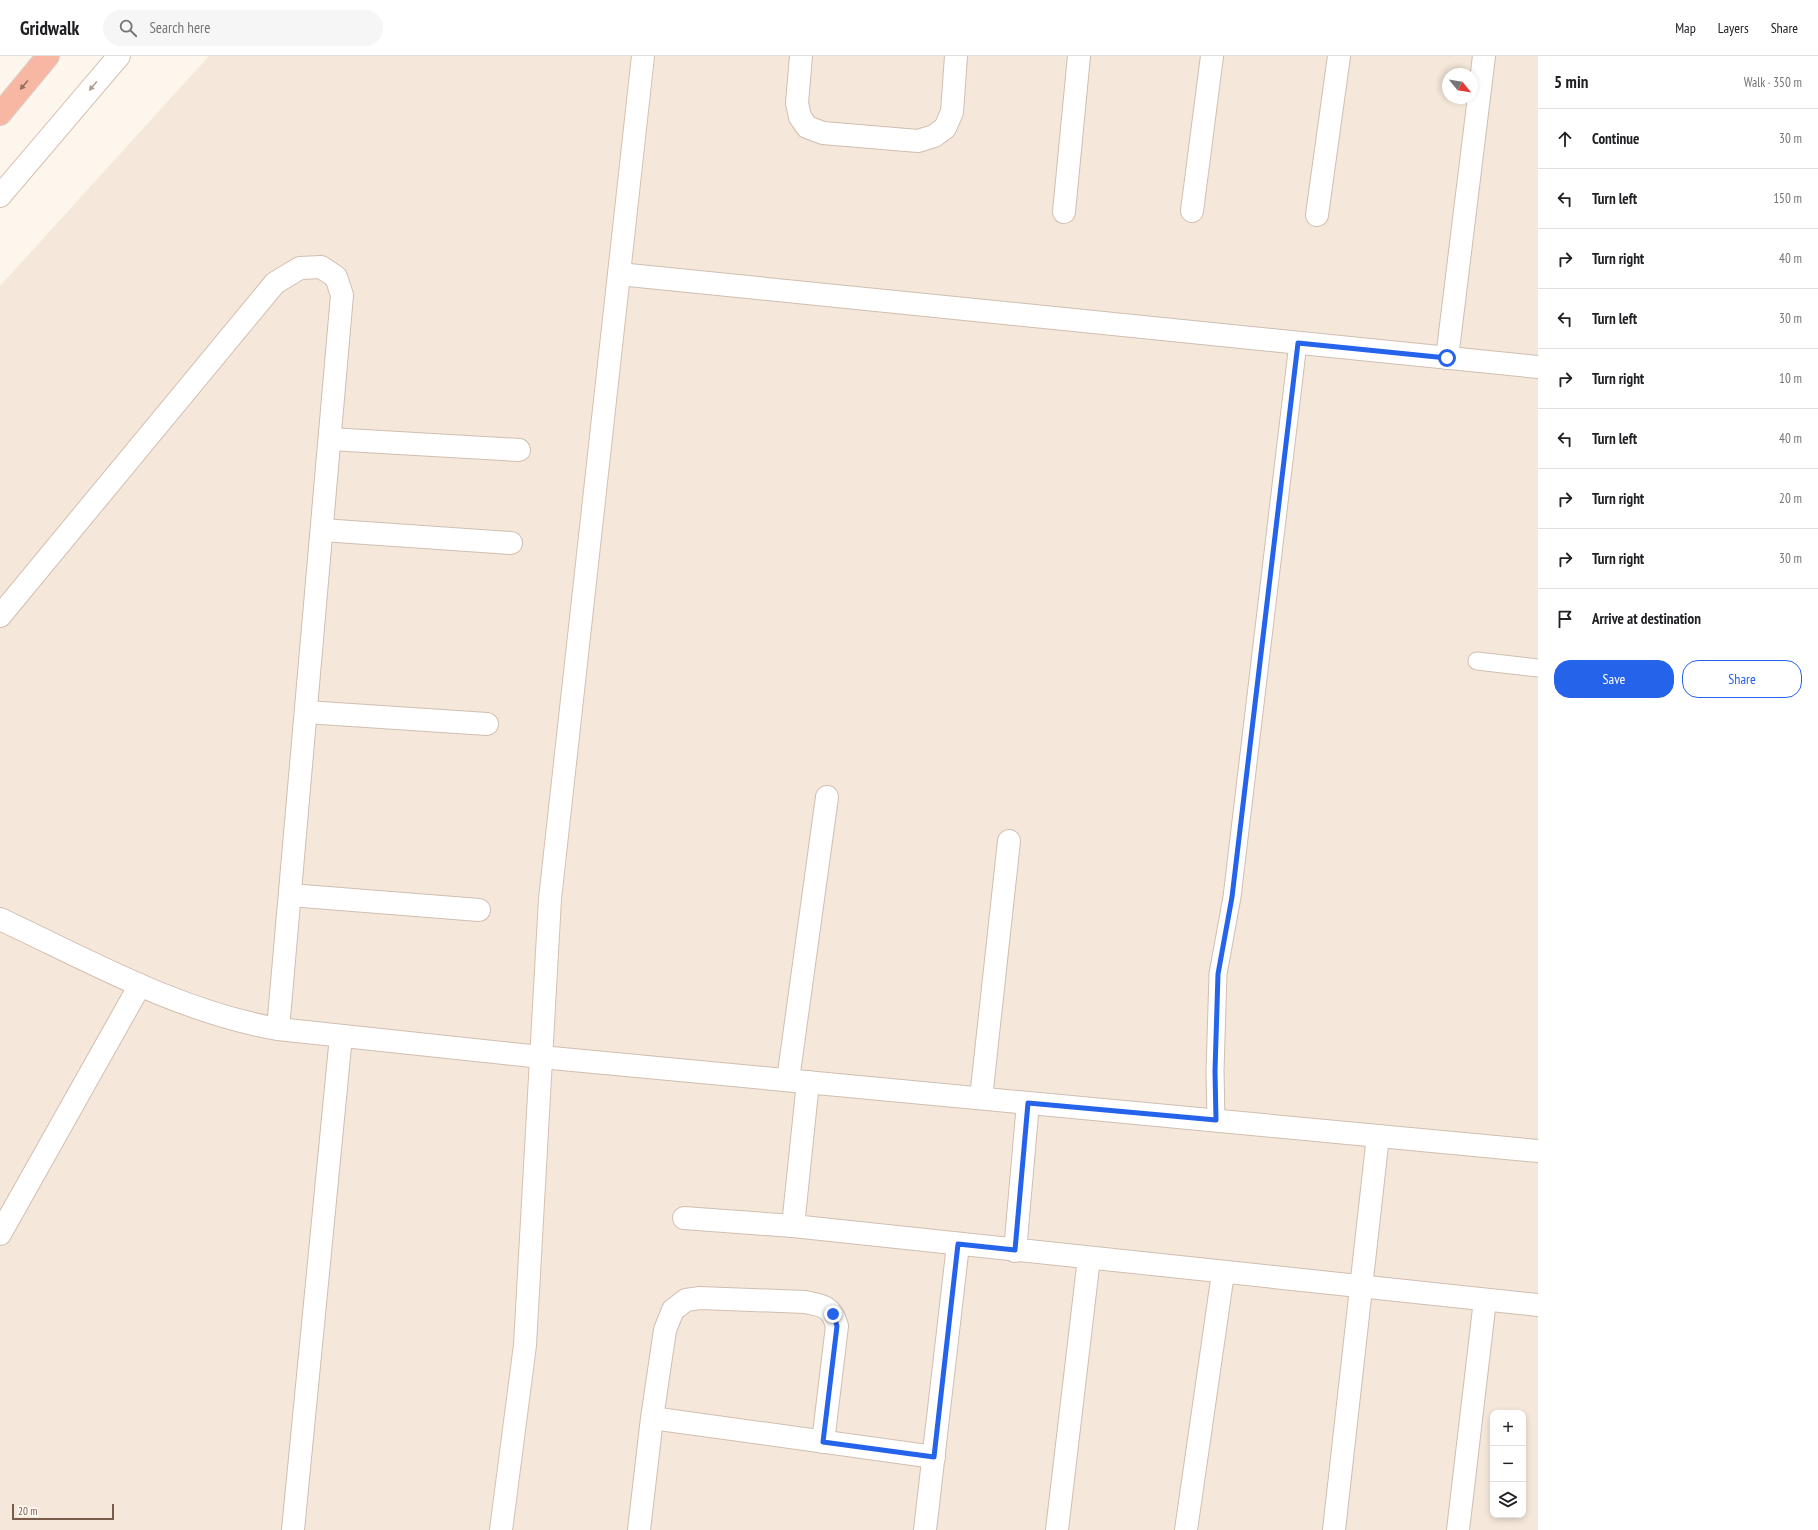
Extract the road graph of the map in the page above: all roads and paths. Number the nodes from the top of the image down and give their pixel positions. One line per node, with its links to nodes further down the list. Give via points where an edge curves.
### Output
1 (48, 56): 10 (highway, one-way to 10)
2 (118, 56): 11 (street, one-way to 11)
3 (643, 56): 15 (street)
4 (801, 56): 5 (street, via 797,103 800,117 807,127 823,133 918,141 934,136 945,128 952,112)
5 (956, 56)
6 (1079, 56): 13 (street)
7 (1212, 56): 12 (street)
8 (1339, 56): 14 (street)
9 (1484, 56): 17 (street)
10 (0, 114)
11 (0, 196)
12 (1192, 211)
13 (1064, 212)
14 (1317, 215)
15 (619, 274): 16 (street); 36 (street, via 550,899)
16 (1298, 343): 17 (street); 40 (lane, via 1232,897 1218,974)
17 (1447, 358): 18 (street)
18 (1538, 367)
19 (330, 439): 20 (street); 21 (street); 23 (street, via 342,295 336,277 320,267 300,268 275,283)
20 (519, 450)
21 (322, 530): 22 (street); 26 (street)
22 (511, 543)
23 (0, 616)
24 (1477, 661): 25 (lane)
25 (1538, 668)
26 (306, 712): 27 (street); 30 (street)
27 (487, 724)
28 (827, 797): 37 (street)
29 (1009, 841): 38 (street)
30 (290, 895): 31 (street); 34 (street)
31 (479, 910)
32 (0, 919): 33 (street)
33 (140, 985): 34 (street, via 201,1010); 45 (street)
34 (278, 1029): 35 (street)
35 (340, 1036): 36 (street); 56 (street)
36 (541, 1057): 37 (street); 57 (street, via 525,1345)
37 (798, 1081): 38 (street); 44 (street)
38 (981, 1098): 39 (street)
39 (1028, 1103): 40 (street); 47 (street)
40 (1216, 1120): 41 (street)
41 (1378, 1136): 42 (street); 50 (street)
42 (1538, 1151)
43 (684, 1218): 44 (street)
44 (793, 1226): 46 (street)
45 (0, 1234)
46 (958, 1244): 47 (street); 55 (street)
47 (1015, 1250): 48 (street)
48 (1089, 1258): 49 (street); 60 (street)
49 (1223, 1273): 50 (street); 61 (street)
50 (1361, 1287): 51 (street); 62 (street)
51 (1485, 1300): 52 (street); 63 (street)
52 (1538, 1305)
53 (652, 1418): 54 (street); 54 (street, via 665,1330 673,1310 686,1300 700,1298 805,1302 828,1310 833,1314 837,1326); 58 (street)
54 (823, 1442): 55 (street)
55 (934, 1457): 59 (street)
56 (293, 1530)
57 (501, 1530)
58 (639, 1530)
59 (925, 1530)
60 (1057, 1530)
61 (1186, 1530)
62 (1334, 1530)
63 (1458, 1530)

